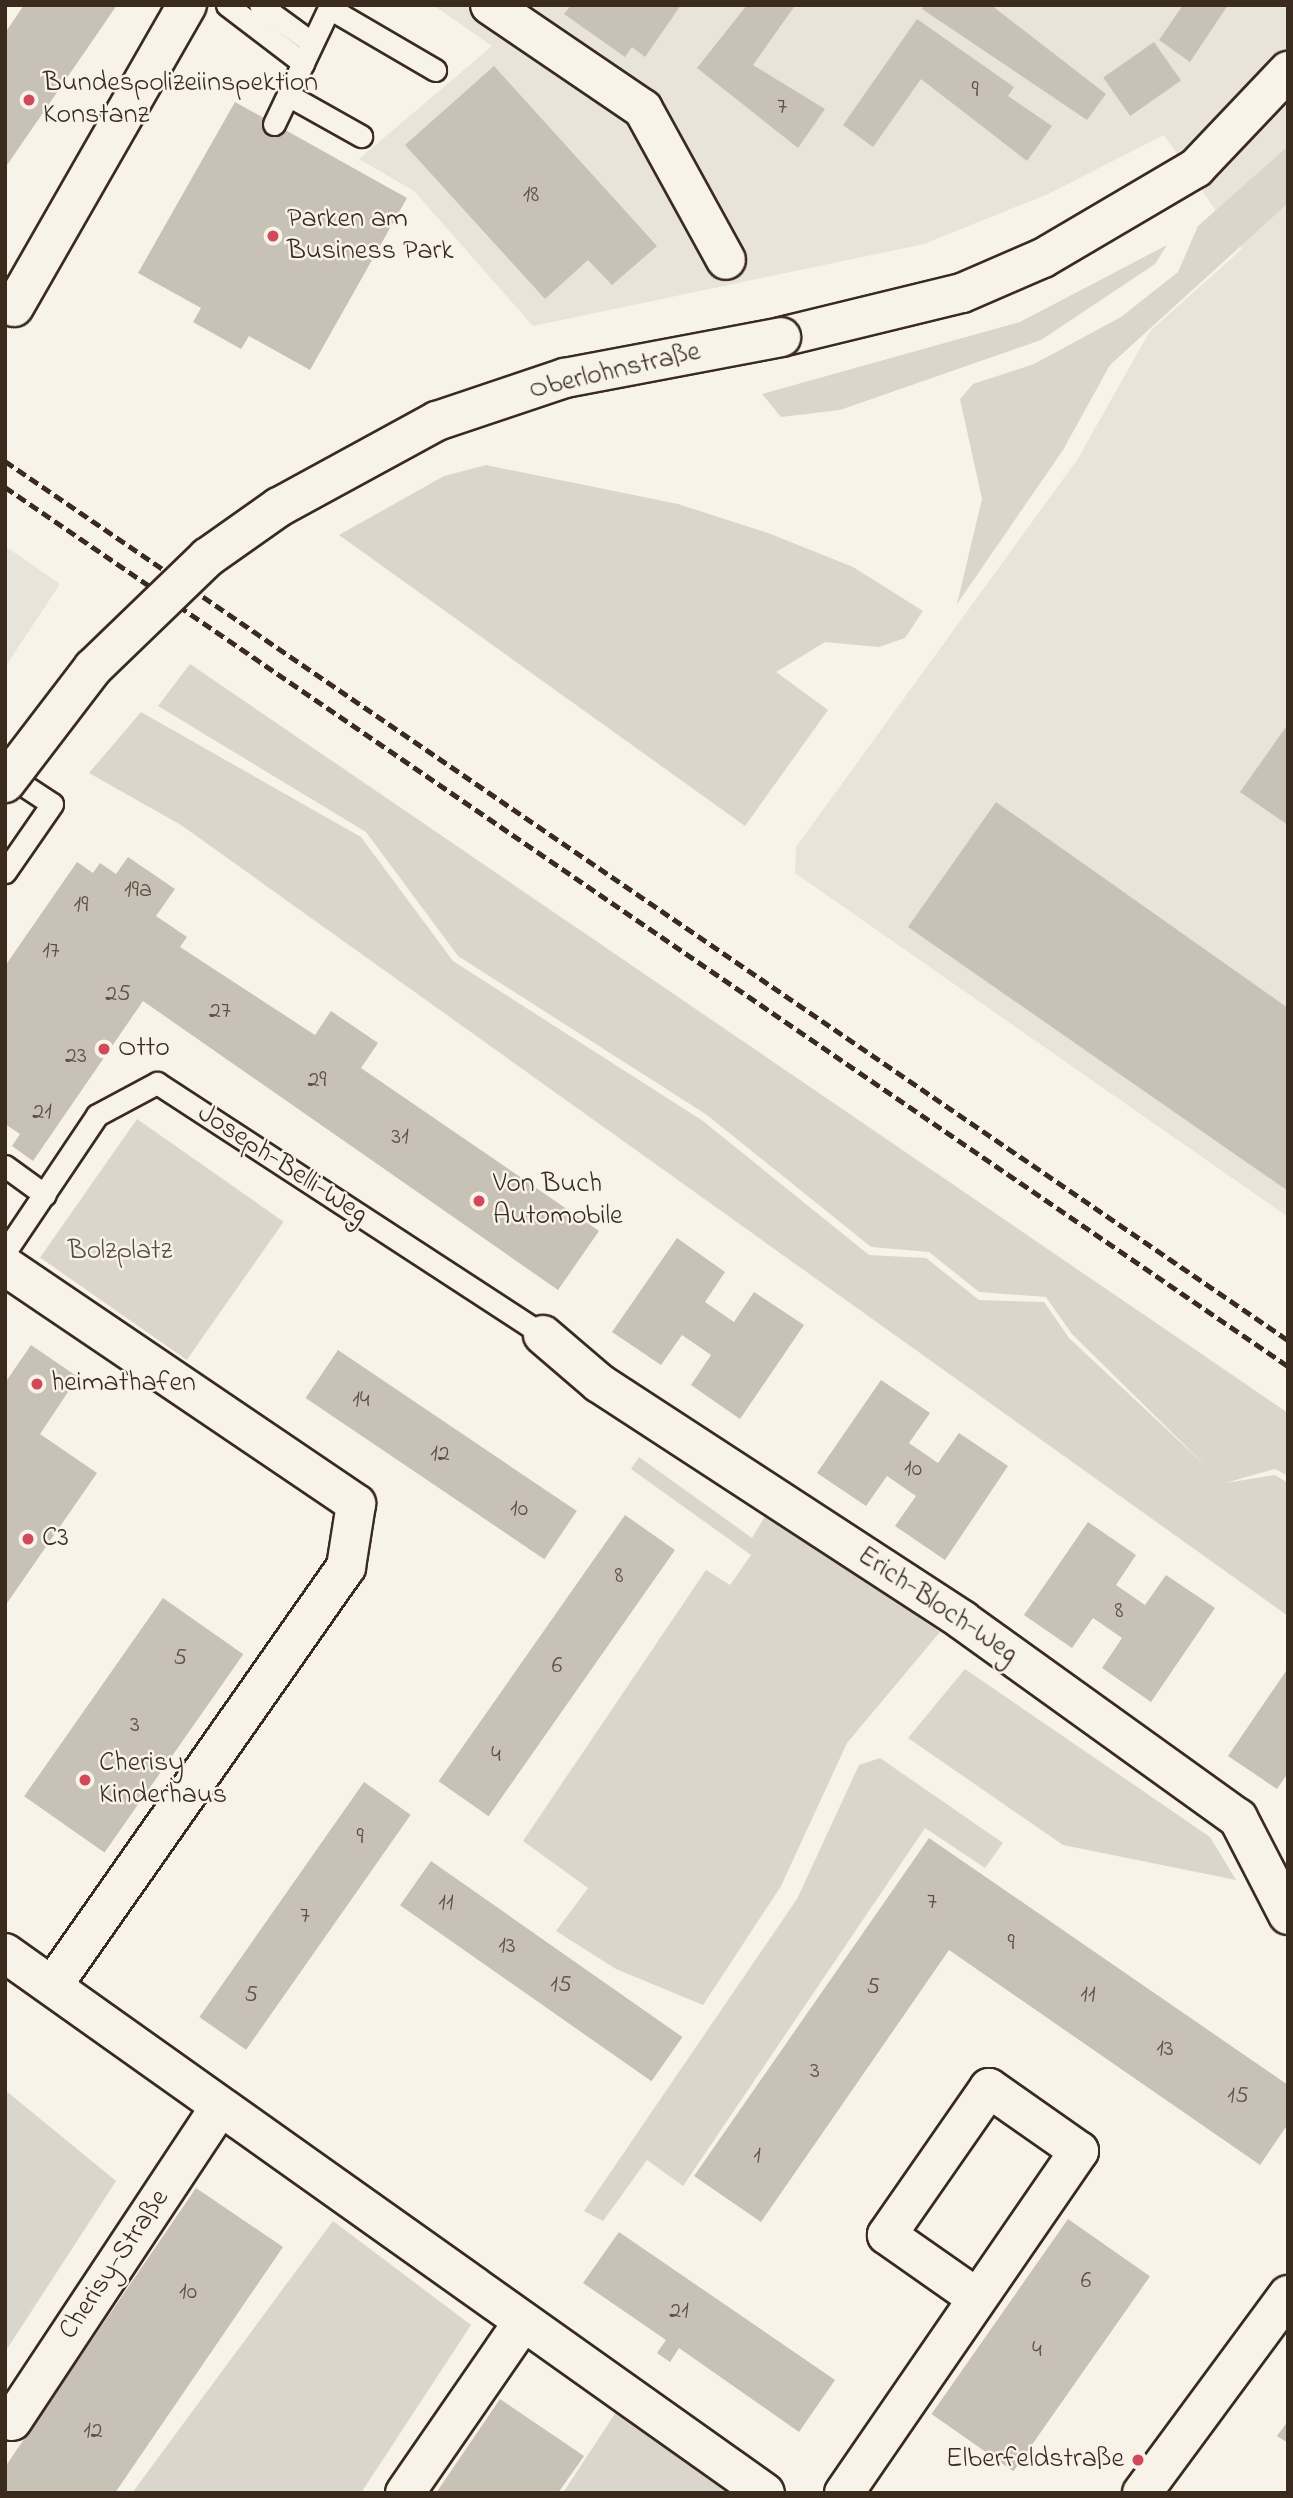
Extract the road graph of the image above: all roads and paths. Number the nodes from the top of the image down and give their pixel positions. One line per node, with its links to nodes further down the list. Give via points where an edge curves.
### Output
1 (187, 5): 12 (street)
2 (227, 5): 5 (lane)
3 (260, 5): 5 (lane)
4 (490, 5): 11 (street, via 643,109)
5 (308, 53): 6 (lane, via 329,8); 8 (lane)
6 (435, 70)
7 (1288, 71): 14 (street, Oberlohnstraße, bridge, via 1196,168 1043,258 962,293 780,337 552,382 437,421 290,500 208,557 93,668)
8 (288, 95): 9 (lane); 10 (lane)
9 (274, 124)
10 (361, 136)
11 (726, 260)
12 (13, 307)
13 (5, 773): 15 (lane, via 52,804)
14 (5, 783)
15 (5, 872)
16 (5, 1166): 17 (lane)
17 (45, 1195): 18 (lane, Joseph-Belli-Weg); 20 (lane, Joseph-Belli-Weg, via 97,1115 158,1083)
18 (5, 1252)
19 (5, 1266): 23 (street, via 356,1504 346,1567)
20 (543, 1335): 21 (street, Erich-Bloch-Weg, via 599,1383 962,1620 1238,1818)
21 (1288, 1915)
22 (5, 1953): 23 (street)
23 (53, 1986): 24 (street)
24 (219, 2108): 27 (street); 28 (street, Cherisy-Straße)
25 (1288, 2295): 32 (street)
26 (977, 2298): 26 (street, via 1079,2151 989,2088 887,2235); 31 (street)
27 (523, 2322): 29 (street); 30 (street)
28 (12, 2421)
29 (405, 2493)
30 (765, 2493)
31 (844, 2493)
32 (1142, 2493)

